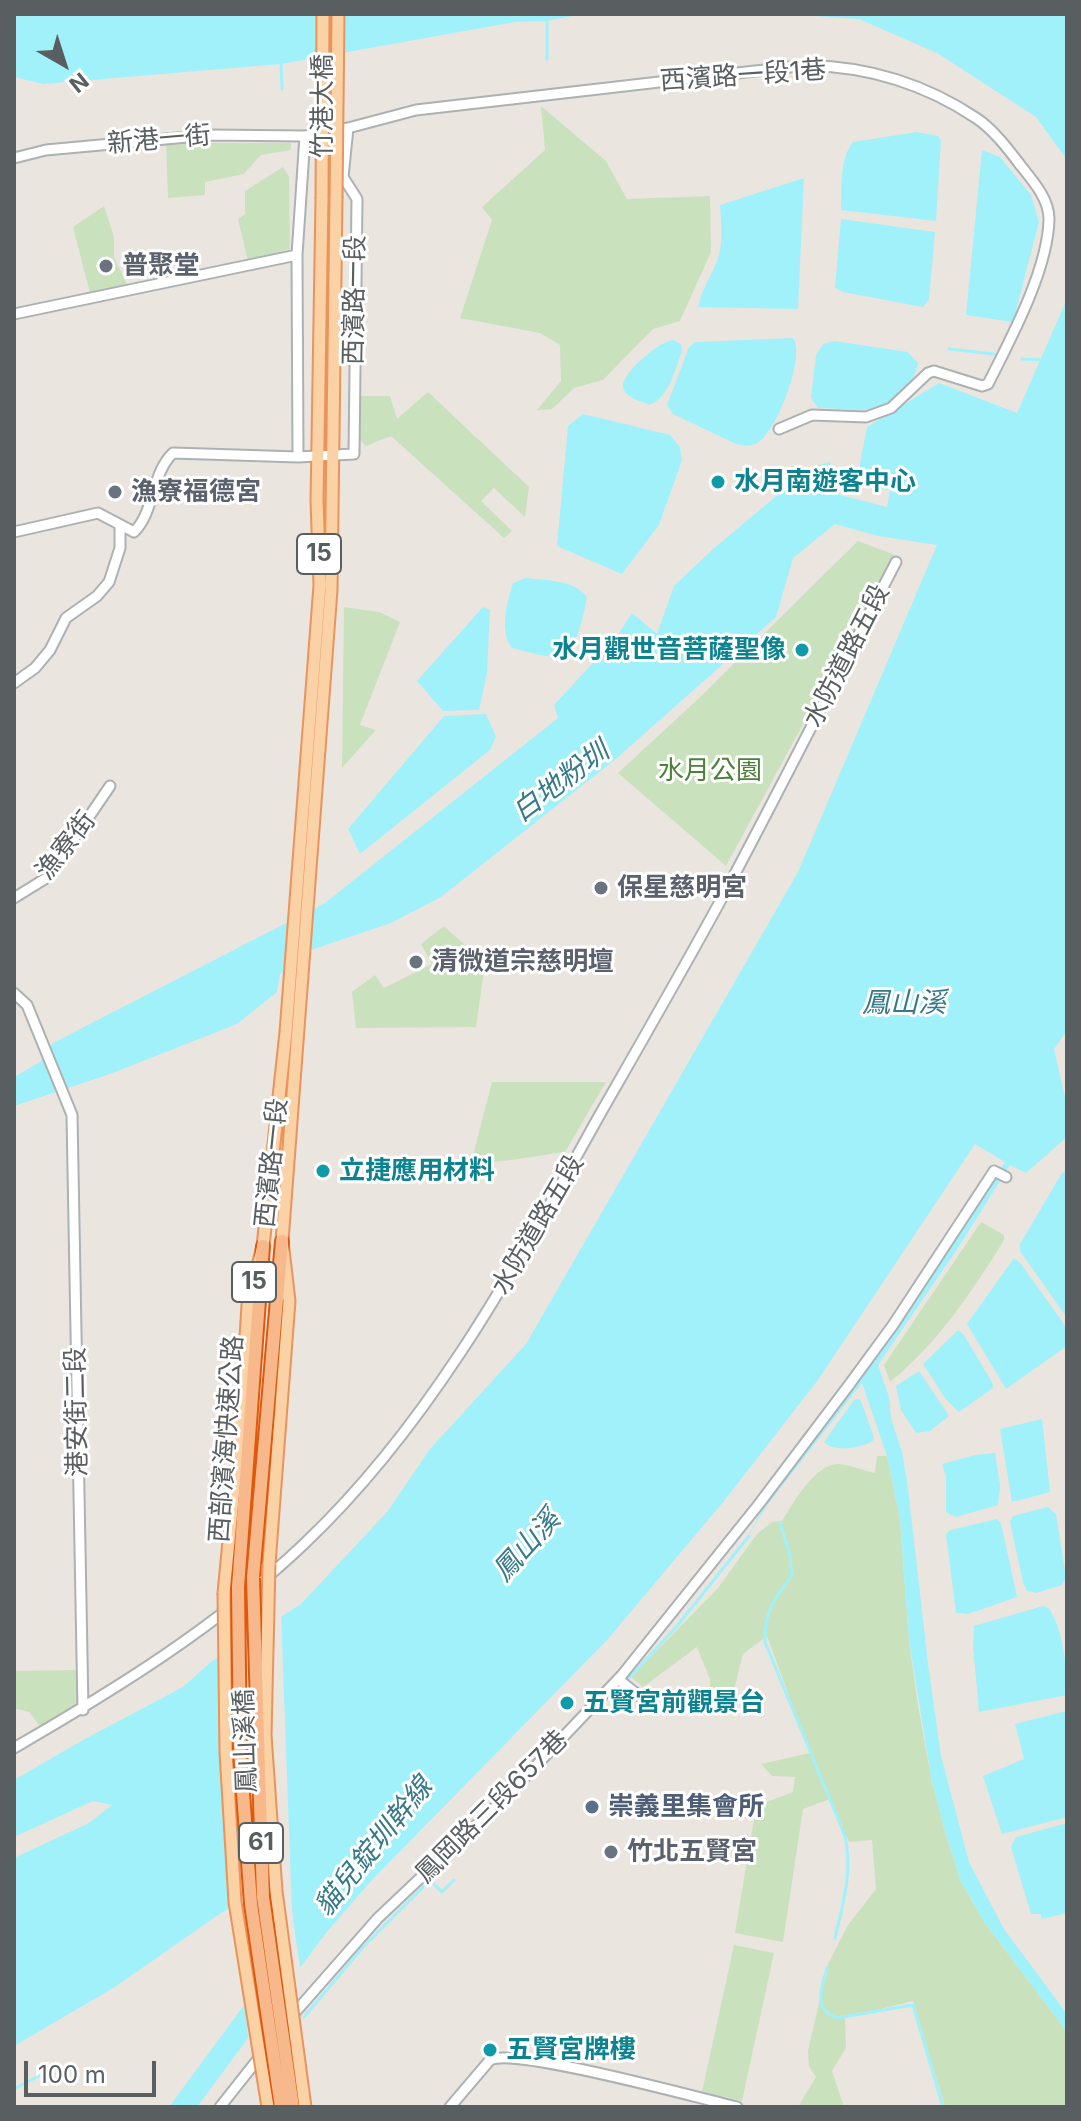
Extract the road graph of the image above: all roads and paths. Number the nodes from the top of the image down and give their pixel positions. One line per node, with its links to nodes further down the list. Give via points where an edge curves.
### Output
1 (323, 14): 7 (main road, 竹港大橋 / 15, bridge)
2 (338, 14): 6 (main road, 竹港大橋 / 15, bridge)
3 (348, 128): 4 (street, 西濱路一段1巷); 10 (street, 西濱路一段1巷, via 416,110 810,66 899,79 978,119 1041,192 1049,217 1041,263 988,384 934,371 891,408 866,417 812,415); 11 (street, 西濱路一段, via 343,177 357,199 354,454)
4 (305, 136): 5 (street, 新港一街, via 209,135 46,150); 8 (street)
5 (14, 158)
6 (336, 198): 11 (main road, 西濱路一段 / 15)
7 (322, 199): 12 (main road, 西濱路一段 / 15)
8 (297, 255): 9 (street); 13 (street)
9 (14, 314)
10 (779, 429)
11 (332, 455): 12 (street); 20 (main road, 西濱路一段 / 15, via 331,590 308,889)
12 (318, 456): 13 (street); 20 (main road, 西濱路一段 / 15, via 320,585 295,909)
13 (298, 457): 14 (street, via 173,453 165,460 140,526 134,532)
14 (120, 527): 15 (street, via 98,513); 17 (street, via 120,548 109,582 66,618 50,650)
15 (14, 532)
16 (896, 562): 31 (street, 水防道路五段, via 726,890 596,1122 485,1316 407,1429 303,1545 211,1622)
17 (14, 683)
18 (110, 786): 19 (street, 漁寮街, via 48,877)
19 (14, 898)
20 (296, 971): 23 (main road, 西濱路一段 / 15); 24 (main road, 西濱路一段 / 15)
21 (14, 993): 31 (street, 港安街二段, via 38,1028 72,1115)
22 (1006, 1177): 29 (street, 鳳岡路三段657巷, via 994,1171 893,1325)
23 (282, 1241): 25 (main road, 西濱路一段 / 15, via 289,1301); 26 (highway, 西部濱海快速公路 / 61)
24 (263, 1246): 27 (highway, 西部濱海快速公路 / 61); 28 (main road, 西濱路一段 / 15, via 248,1305)
25 (269, 1564): 37 (main road, 鳳山溪橋 / 15, bridge, via 266,1751 276,1891)
26 (253, 1578): 36 (highway, 鳳山溪橋 / 61, bridge, via 263,1897)
27 (238, 1587): 35 (highway, 鳳山溪橋 / 61, bridge, via 240,1751 251,1904)
28 (224, 1593): 34 (main road, 鳳山溪橋 / 15, bridge, via 235,1902)
29 (618, 1679): 30 (street); 33 (street, 鳳岡路三段657巷, via 509,1794 378,1918)
30 (642, 1698)
31 (83, 1710): 32 (street, 水防道路五段)
32 (14, 1748)
33 (220, 2107)
34 (268, 2107)
35 (281, 2107)
36 (293, 2107)
37 (305, 2107)
38 (450, 2107): 39 (street, via 498,2056 541,2061)
39 (737, 2107)

